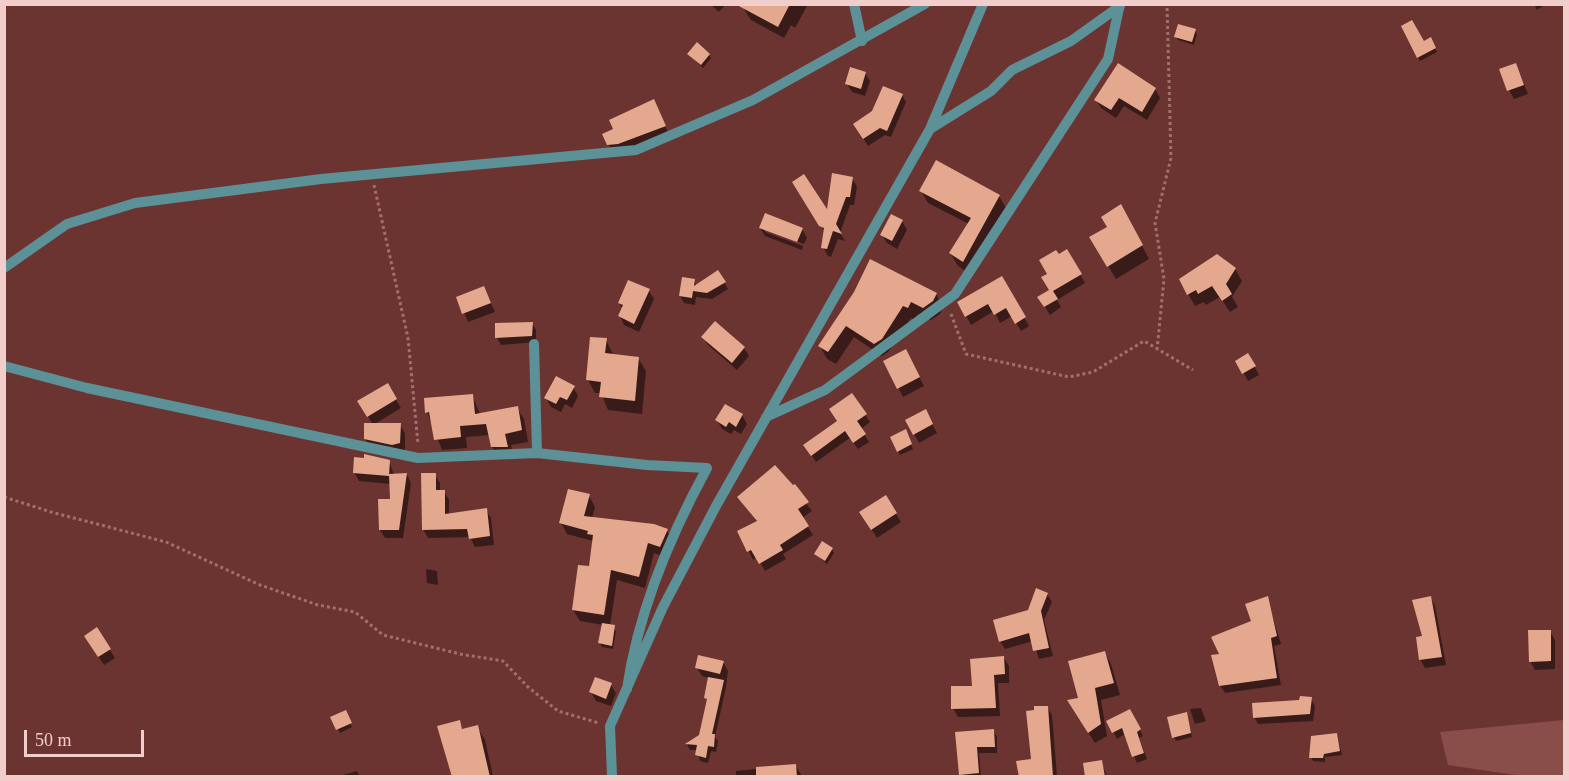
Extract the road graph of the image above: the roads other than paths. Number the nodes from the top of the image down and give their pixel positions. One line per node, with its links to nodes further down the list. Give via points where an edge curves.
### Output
1 (854, 4): 5 (street)
2 (925, 4): 5 (street)
3 (983, 4): 6 (street)
4 (1120, 5): 6 (street, via 1071,41 1012,70 991,91); 10 (street, via 1108,60 955,294 825,390)
5 (862, 40): 7 (street, via 753,100 636,150 372,174 135,203 67,224)
6 (930, 129): 10 (street)
7 (4, 268)
8 (534, 344): 11 (street)
9 (4, 366): 11 (street, via 87,388 418,458)
10 (766, 417): 12 (street, via 663,607)
11 (537, 453): 12 (street, via 707,468 678,522 632,651)
12 (627, 689): 13 (street, via 610,726)
13 (612, 777)

